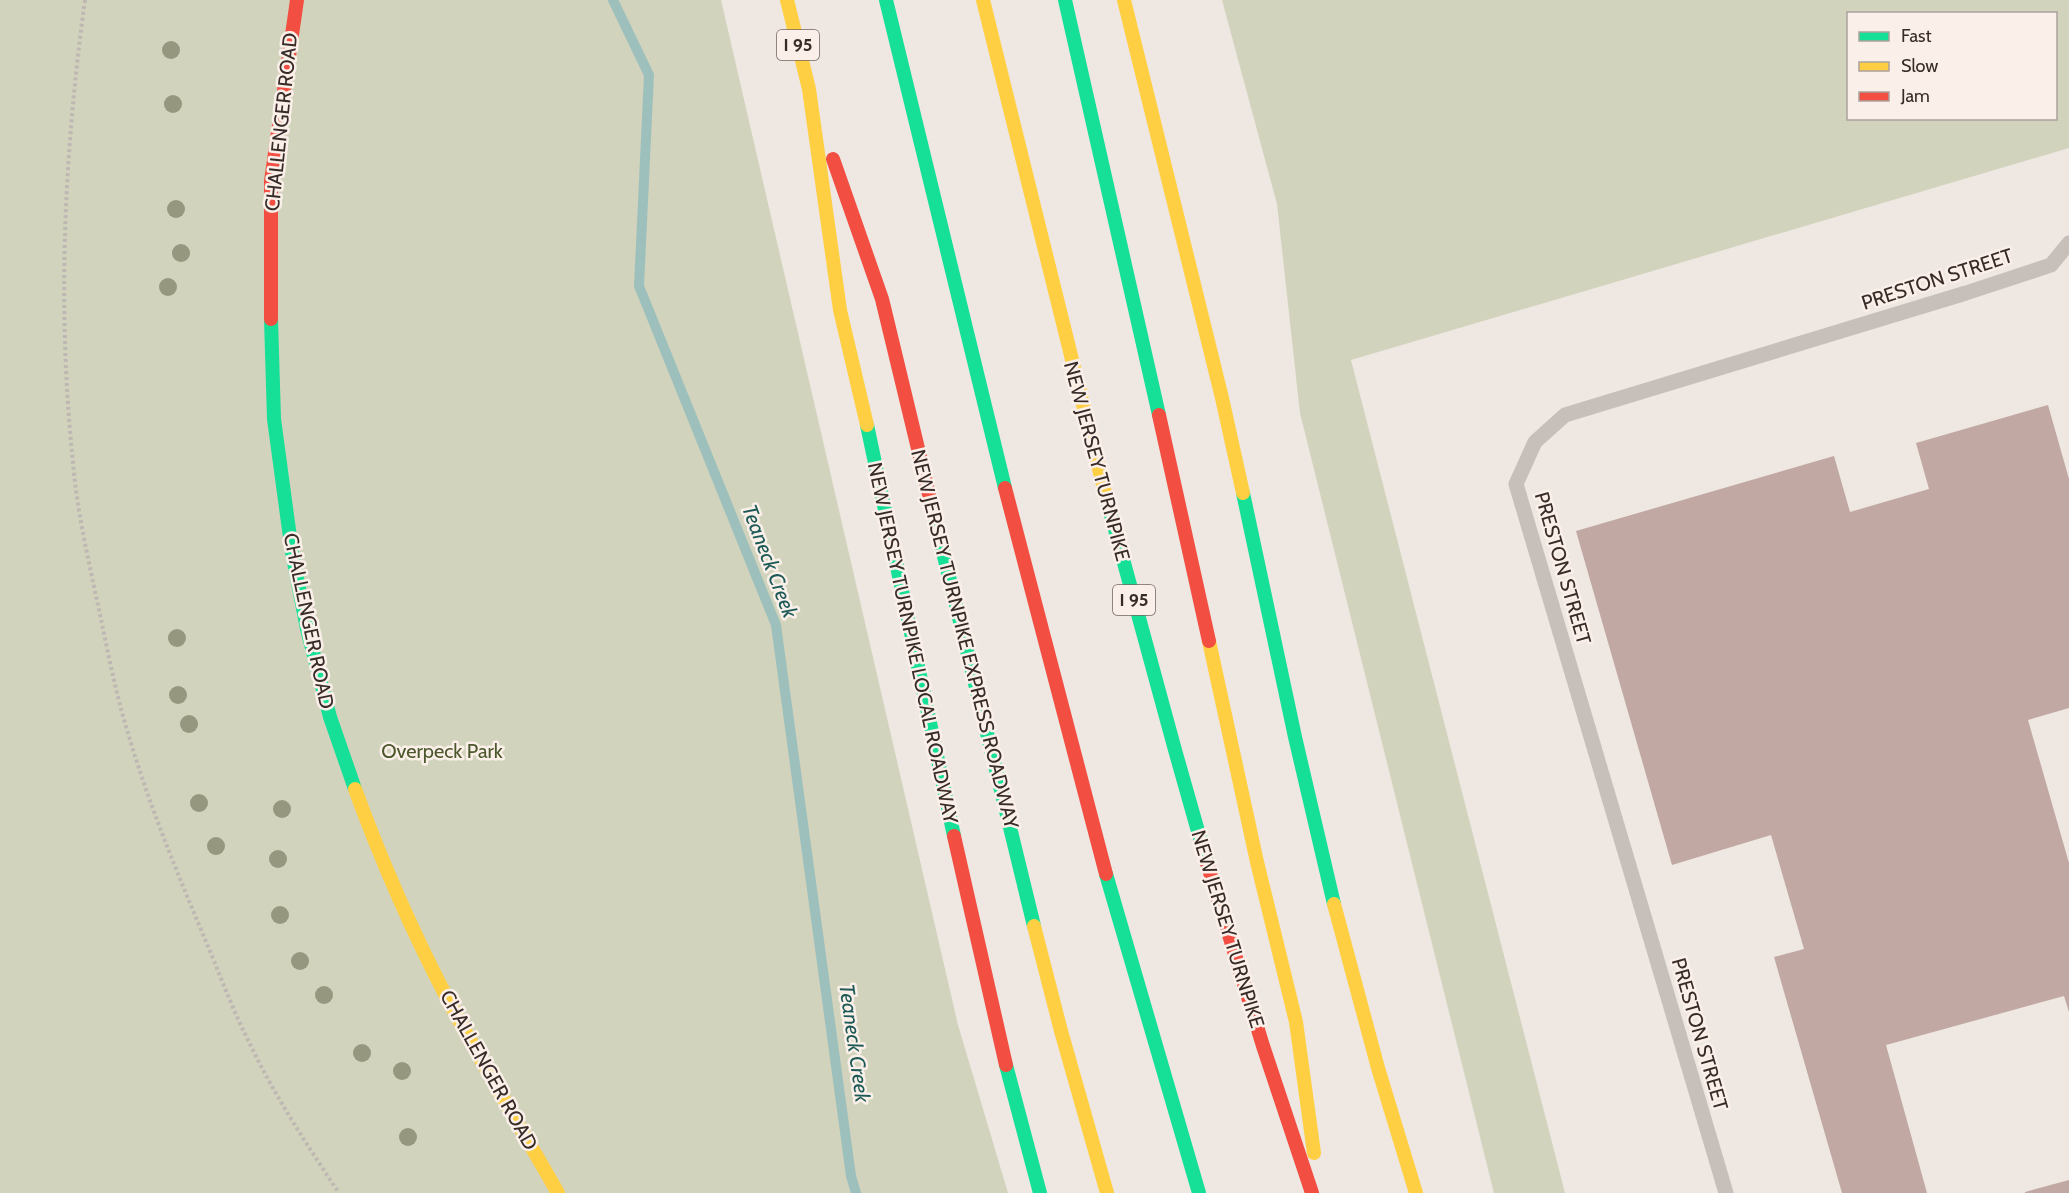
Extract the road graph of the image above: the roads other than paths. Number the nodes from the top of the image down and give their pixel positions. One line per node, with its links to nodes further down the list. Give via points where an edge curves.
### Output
1 (297, 0): 9 (main road, CHALLENGER ROAD, via 271,181 270,273 274,419 307,629 349,772 409,920 447,998)
2 (787, 0): 7 (main road, I 95)
3 (886, 0): 12 (main road, via 1083,783)
4 (983, 0): 13 (main road, NEW JERSEY TURNPIKE / I 95, via 1085,418 1159,693 1211,877)
5 (1065, 0): 14 (main road, via 1296,1022)
6 (1124, 0): 15 (main road, via 1222,398 1326,872)
7 (809, 89): 10 (main road, NEW JERSEY TURNPIKE LOCAL ROADWAY / I 95, via 840,310 972,920); 11 (main road, NEW JERSEY TURNPIKE EXPRESS ROADWAY / I 95, via 882,299 1024,884)
8 (2069, 243): 16 (lane, PRESTON STREET, via 2051,265 1565,415 1534,442 1516,484)
9 (558, 1193)
10 (1040, 1193)
11 (1107, 1193)
12 (1199, 1193)
13 (1312, 1193)
14 (1320, 1193)
15 (1416, 1193)
16 (1726, 1193)

